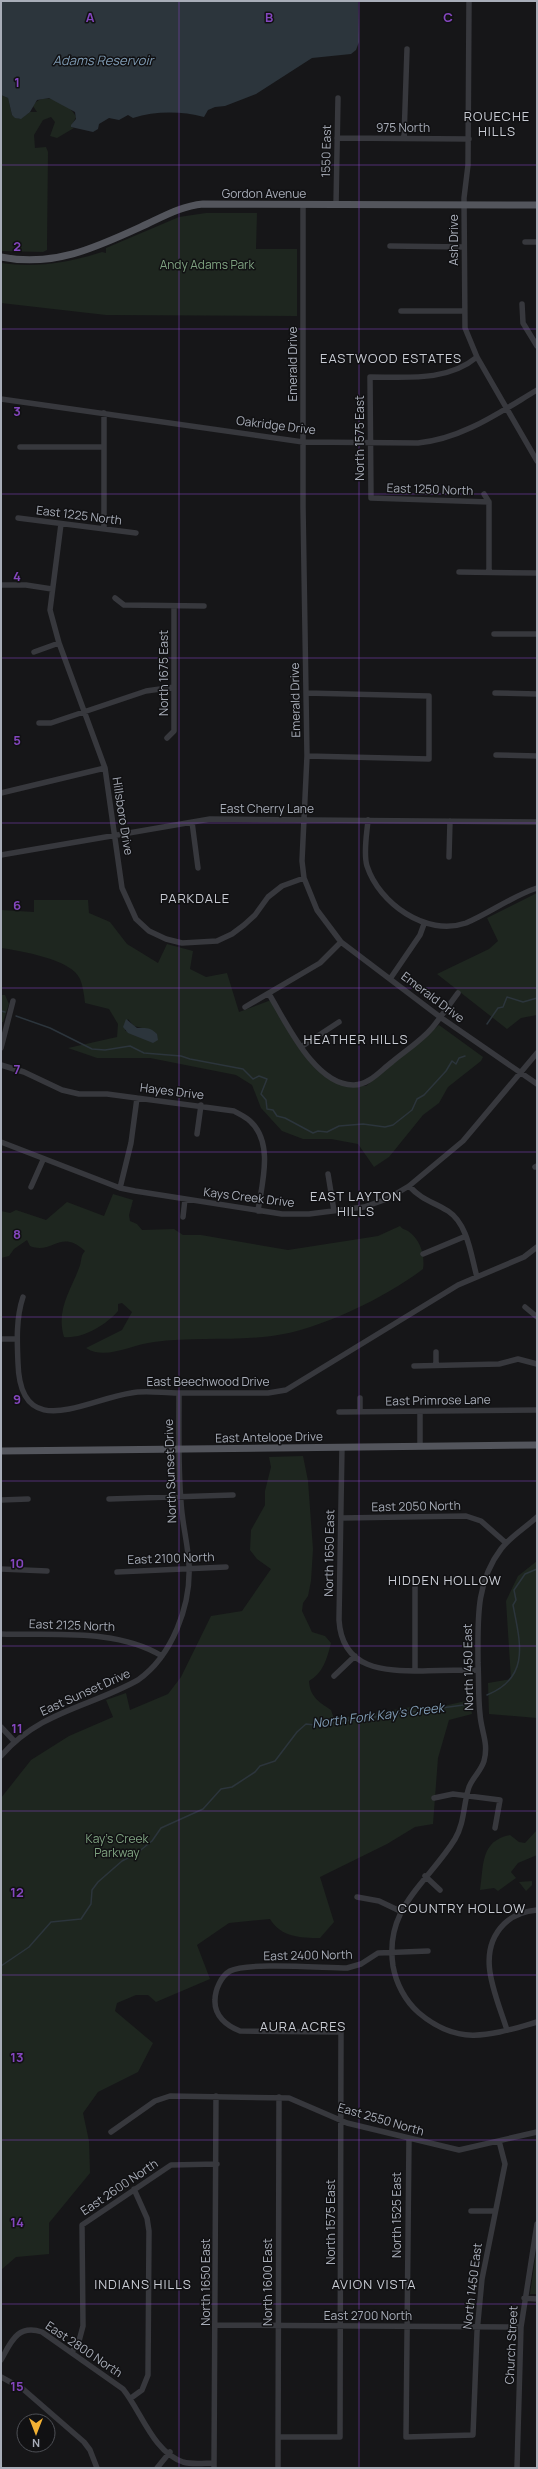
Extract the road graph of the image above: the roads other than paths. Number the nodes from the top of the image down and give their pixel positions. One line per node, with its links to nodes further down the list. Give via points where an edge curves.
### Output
1 (469, 1): 6 (street, Ash Drive)
2 (407, 49): 5 (street)
3 (338, 98): 4 (street, 1550 East)
4 (337, 138): 5 (street, 975 North); 8 (street, 1550 East)
5 (404, 138): 6 (street, 975 North)
6 (469, 139): 9 (street, Ash Drive)
7 (303, 204): 8 (main road, Gordon Avenue); 15 (main road, Gordon Avenue, via 192,205 81,253 50,258); 25 (street, Emerald Drive)
8 (336, 205): 9 (main road, Gordon Avenue)
9 (464, 205): 10 (main road, Gordon Avenue); 14 (street, Ash Drive)
10 (537, 205)
11 (525, 242): 12 (street)
12 (537, 242)
13 (390, 246): 14 (street)
14 (464, 247): 18 (street, Ash Drive)
15 (1, 257)
16 (522, 304): 19 (street, via 523,322)
17 (401, 311): 18 (street)
18 (464, 311): 20 (street, Ash Drive, via 465,328)
19 (537, 346)
20 (477, 357): 23 (street, Ash Drive); 26 (street, North 1575 East, via 447,373 431,377 370,377)
21 (537, 390): 23 (street, Oakridge Drive)
22 (1, 399): 24 (street, Oakridge Drive)
23 (506, 408): 26 (street, Oakridge Drive, via 454,436 437,441); 29 (street, Ash Drive)
24 (104, 413): 25 (street, Oakridge Drive); 28 (street)
25 (303, 442): 26 (street, Oakridge Drive); 50 (street, Emerald Drive)
26 (370, 442): 31 (street, North 1575 East)
27 (20, 447): 28 (street)
28 (104, 447): 35 (street)
29 (537, 461)
30 (484, 494): 32 (street)
31 (371, 498): 32 (street, East 1250 North)
32 (489, 502): 38 (street)
33 (18, 518): 34 (street, East 1225 North)
34 (61, 524): 35 (street, East 1225 North); 41 (street, Hillsboro Drive)
35 (104, 529): 36 (street, East 1225 North)
36 (136, 533)
37 (458, 572): 38 (street)
38 (489, 572): 39 (street)
39 (537, 573)
40 (1, 585): 41 (street)
41 (52, 589): 47 (street, Hillsboro Drive, via 50,610)
42 (115, 598): 43 (street, via 124,605)
43 (174, 606): 44 (street); 49 (street, North 1675 East)
44 (204, 606)
45 (494, 634): 46 (street)
46 (537, 634)
47 (59, 643): 48 (street); 53 (street, Hillsboro Drive)
48 (34, 652)
49 (174, 687): 53 (street, via 146,691); 55 (street, North 1675 East, via 174,731)
50 (306, 693): 57 (street, Emerald Drive); 57 (street, via 429,696 429,759)
51 (495, 693): 52 (street)
52 (537, 694)
53 (84, 712): 54 (street, via 51,723); 59 (street, Hillsboro Drive)
54 (39, 723)
55 (167, 738)
56 (496, 755): 58 (street)
57 (307, 756): 61 (street, Emerald Drive)
58 (537, 756)
59 (105, 768): 60 (street); 66 (street, Hillsboro Drive)
60 (1, 793)
61 (304, 819): 62 (street, East Cherry Lane); 64 (street, East Cherry Lane, via 239,818); 70 (street, Emerald Drive)
62 (368, 820): 63 (street, East Cherry Lane); 72 (street, via 366,864 372,879 381,894)
63 (450, 821): 65 (street, East Cherry Lane); 68 (street)
64 (192, 822): 66 (street, East Cherry Lane); 69 (street)
65 (537, 822)
66 (116, 835): 67 (street, East Cherry Lane); 70 (street, Hillsboro Drive, via 122,888 136,919 149,931 182,943 202,943 232,934 255,915 268,897 282,886)
67 (1, 855)
68 (448, 857)
69 (198, 868)
70 (304, 878): 73 (street, Emerald Drive, via 317,910)
71 (537, 888): 72 (street, via 466,923 452,926)
72 (424, 924): 74 (street, via 420,935)
73 (342, 942): 74 (street, Emerald Drive); 75 (street, via 320,963)
74 (390, 979): 79 (street, Emerald Drive)
75 (269, 994): 78 (street); 81 (street)
76 (458, 994): 79 (street)
77 (13, 1001): 82 (street)
78 (245, 1007)
79 (440, 1017): 81 (street, via 417,1042 368,1082 354,1085 340,1082 320,1070); 85 (street, Emerald Drive)
80 (339, 1022): 81 (street)
81 (301, 1047)
82 (1, 1048)
83 (537, 1053): 85 (street, Kays Creek Drive)
84 (1, 1065): 87 (street, Hayes Drive, via 24,1072 62,1090 79,1094)
85 (520, 1074): 86 (street, Emerald Drive); 93 (street, Kays Creek Drive, via 463,1141)
86 (537, 1084)
87 (137, 1098): 88 (street, Hayes Drive); 95 (street)
88 (201, 1105): 89 (street); 97 (street, Hayes Drive, via 234,1111 251,1121 260,1136 264,1158)
89 (197, 1134)
90 (1, 1142): 91 (street, Kays Creek Drive)
91 (43, 1160): 94 (street); 95 (street, Kays Creek Drive)
92 (328, 1174): 98 (street)
93 (410, 1186): 98 (street, Kays Creek Drive, via 388,1199 364,1207); 100 (street, via 420,1197 448,1211 458,1220)
94 (31, 1187)
95 (120, 1188): 96 (street, Kays Creek Drive)
96 (185, 1199): 97 (street, Kays Creek Drive); 99 (street)
97 (258, 1211): 98 (street, Kays Creek Drive, via 309,1214)
98 (334, 1211)
99 (183, 1218)
100 (466, 1236): 102 (street); 103 (street)
101 (537, 1247): 103 (street, East Beechwood Drive, via 524,1257)
102 (423, 1254)
103 (477, 1277): 113 (street, East Beechwood Drive, via 458,1285 286,1390 268,1393)
104 (23, 1297): 108 (street, East Beechwood Drive, via 19,1308)
105 (525, 1307): 106 (street)
106 (537, 1317)
107 (1, 1339): 108 (street)
108 (17, 1339): 113 (street, East Beechwood Drive, via 18,1377 23,1393 33,1406 47,1411 85,1407 132,1392)
109 (436, 1352): 111 (street)
110 (537, 1364): 111 (street, via 518,1359 499,1364)
111 (436, 1365): 112 (street)
112 (414, 1366)
113 (179, 1393): 122 (street, North Sunset Drive)
114 (360, 1398): 117 (street)
115 (537, 1410): 118 (street, East Primrose Lane)
116 (339, 1412): 117 (street, East Primrose Lane)
117 (360, 1412): 118 (street, East Primrose Lane)
118 (420, 1412): 120 (street)
119 (537, 1445): 120 (main road, East Antelope Drive)
120 (420, 1446): 121 (main road, East Antelope Drive)
121 (342, 1447): 122 (main road, East Antelope Drive); 129 (street, North 1650 East)
122 (180, 1449): 123 (main road, East Antelope Drive); 125 (street, North Sunset Drive)
123 (1, 1451)
124 (233, 1495): 125 (street)
125 (180, 1496): 127 (street); 133 (street, North Sunset Drive)
126 (28, 1499): 128 (street)
127 (109, 1499)
128 (1, 1500)
129 (341, 1518): 131 (street, East 2050 North, via 466,1516 481,1521); 141 (street, North 1650 East, via 339,1628 347,1648)
130 (537, 1518): 131 (street, North 1450 East)
131 (506, 1543): 142 (street, North 1450 East, via 494,1560 481,1589)
132 (226, 1567): 133 (street, East 2100 North)
133 (189, 1568): 136 (street, East 2100 North); 138 (street, North Sunset Drive)
134 (1, 1570): 135 (street)
135 (47, 1571)
136 (118, 1572)
137 (415, 1586): 143 (street)
138 (186, 1596): 140 (street, East Sunset Drive, via 179,1622)
139 (1, 1634): 140 (street, East 2125 North, via 121,1638 149,1648)
140 (162, 1656): 146 (street, East Sunset Drive, via 149,1672 138,1680 47,1719)
141 (354, 1656): 143 (street, via 374,1668); 144 (street)
142 (478, 1670): 143 (street); 148 (street, North 1450 East, via 479,1713 486,1752 482,1768 472,1781)
143 (415, 1671)
144 (334, 1676)
145 (1, 1727): 146 (street)
146 (15, 1742): 147 (street, East Sunset Drive)
147 (1, 1756)
148 (467, 1796): 149 (street, via 447,1794); 150 (street, via 500,1800); 151 (street, North 1450 East, via 460,1830)
149 (434, 1798)
150 (496, 1828)
151 (425, 1876): 152 (street); 155 (street, North 1450 East)
152 (440, 1890)
153 (357, 1897): 155 (street, via 379,1901)
154 (537, 1910): 159 (street, via 520,1914 506,1923 496,1932 489,1952 490,1973)
155 (400, 1911): 157 (street, North 1450 East, via 394,1927)
156 (428, 1951): 157 (street, East 2400 North)
157 (391, 1952): 159 (street, North 1450 East, via 394,1972 403,1995 424,2017 442,2028 465,2035 480,2036); 160 (street, East 2400 North, via 378,1953 360,1964 347,1968 242,1967 226,1975 218,1987 215,2000 217,2013 227,2024 240,2032)
158 (537, 2022): 159 (street, North 1450 East)
159 (507, 2030)
160 (342, 2032): 163 (street, North 1575 East)
161 (216, 2096): 162 (street, East 2550 North); 164 (street, East 2550 North, via 163,2098); 168 (street, North 1650 East)
162 (279, 2097): 163 (street, East 2550 North, via 298,2101); 176 (street, North 1600 East)
163 (342, 2121): 166 (street, East 2550 North); 177 (street, North 1575 East)
164 (111, 2132)
165 (537, 2132): 167 (street, East 2550 North)
166 (409, 2138): 167 (street, East 2550 North, via 459,2150); 178 (street, North 1525 East)
167 (499, 2141): 171 (street, North 1450 East, via 505,2164)
168 (217, 2164): 169 (street, East 2600 North, via 171,2165); 175 (street, North 1650 East)
169 (134, 2189): 181 (street, East 2600 North, via 82,2225 83,2326 79,2341); 184 (street, via 147,2218 149,2231 148,2374 142,2390)
170 (471, 2211): 171 (street)
171 (495, 2211): 179 (street, North 1450 East, via 482,2279)
172 (537, 2224): 173 (street, Church Street)
173 (524, 2298): 174 (street); 180 (street, Church Street)
174 (537, 2299)
175 (215, 2325): 176 (street, East 2700 North); 188 (street, North 1650 East)
176 (278, 2326): 177 (street, East 2700 North); 185 (street, North 1600 East)
177 (340, 2326): 178 (street, East 2700 North); 185 (street, North 1575 East, via 340,2437)
178 (407, 2326): 179 (street, East 2700 North); 186 (street, North 1525 East)
179 (477, 2326): 180 (street, East 2700 North); 186 (street, North 1450 East, via 473,2435)
180 (521, 2327): 192 (street, Church Street)
181 (72, 2352): 182 (street, East 2800 North, via 42,2332 26,2329 11,2342); 184 (street, East 2800 North, via 113,2380)
182 (1, 2360)
183 (1, 2377): 189 (street, via 23,2389 84,2442)
184 (131, 2398): 187 (street, East 2800 North, via 149,2431)
185 (278, 2437): 191 (street, North 1600 East)
186 (406, 2437)
187 (170, 2452): 188 (street, East 2800 North, via 184,2462); 190 (street)
188 (214, 2465)
189 (97, 2468)
190 (157, 2468)
191 (278, 2468)
192 (517, 2468)

